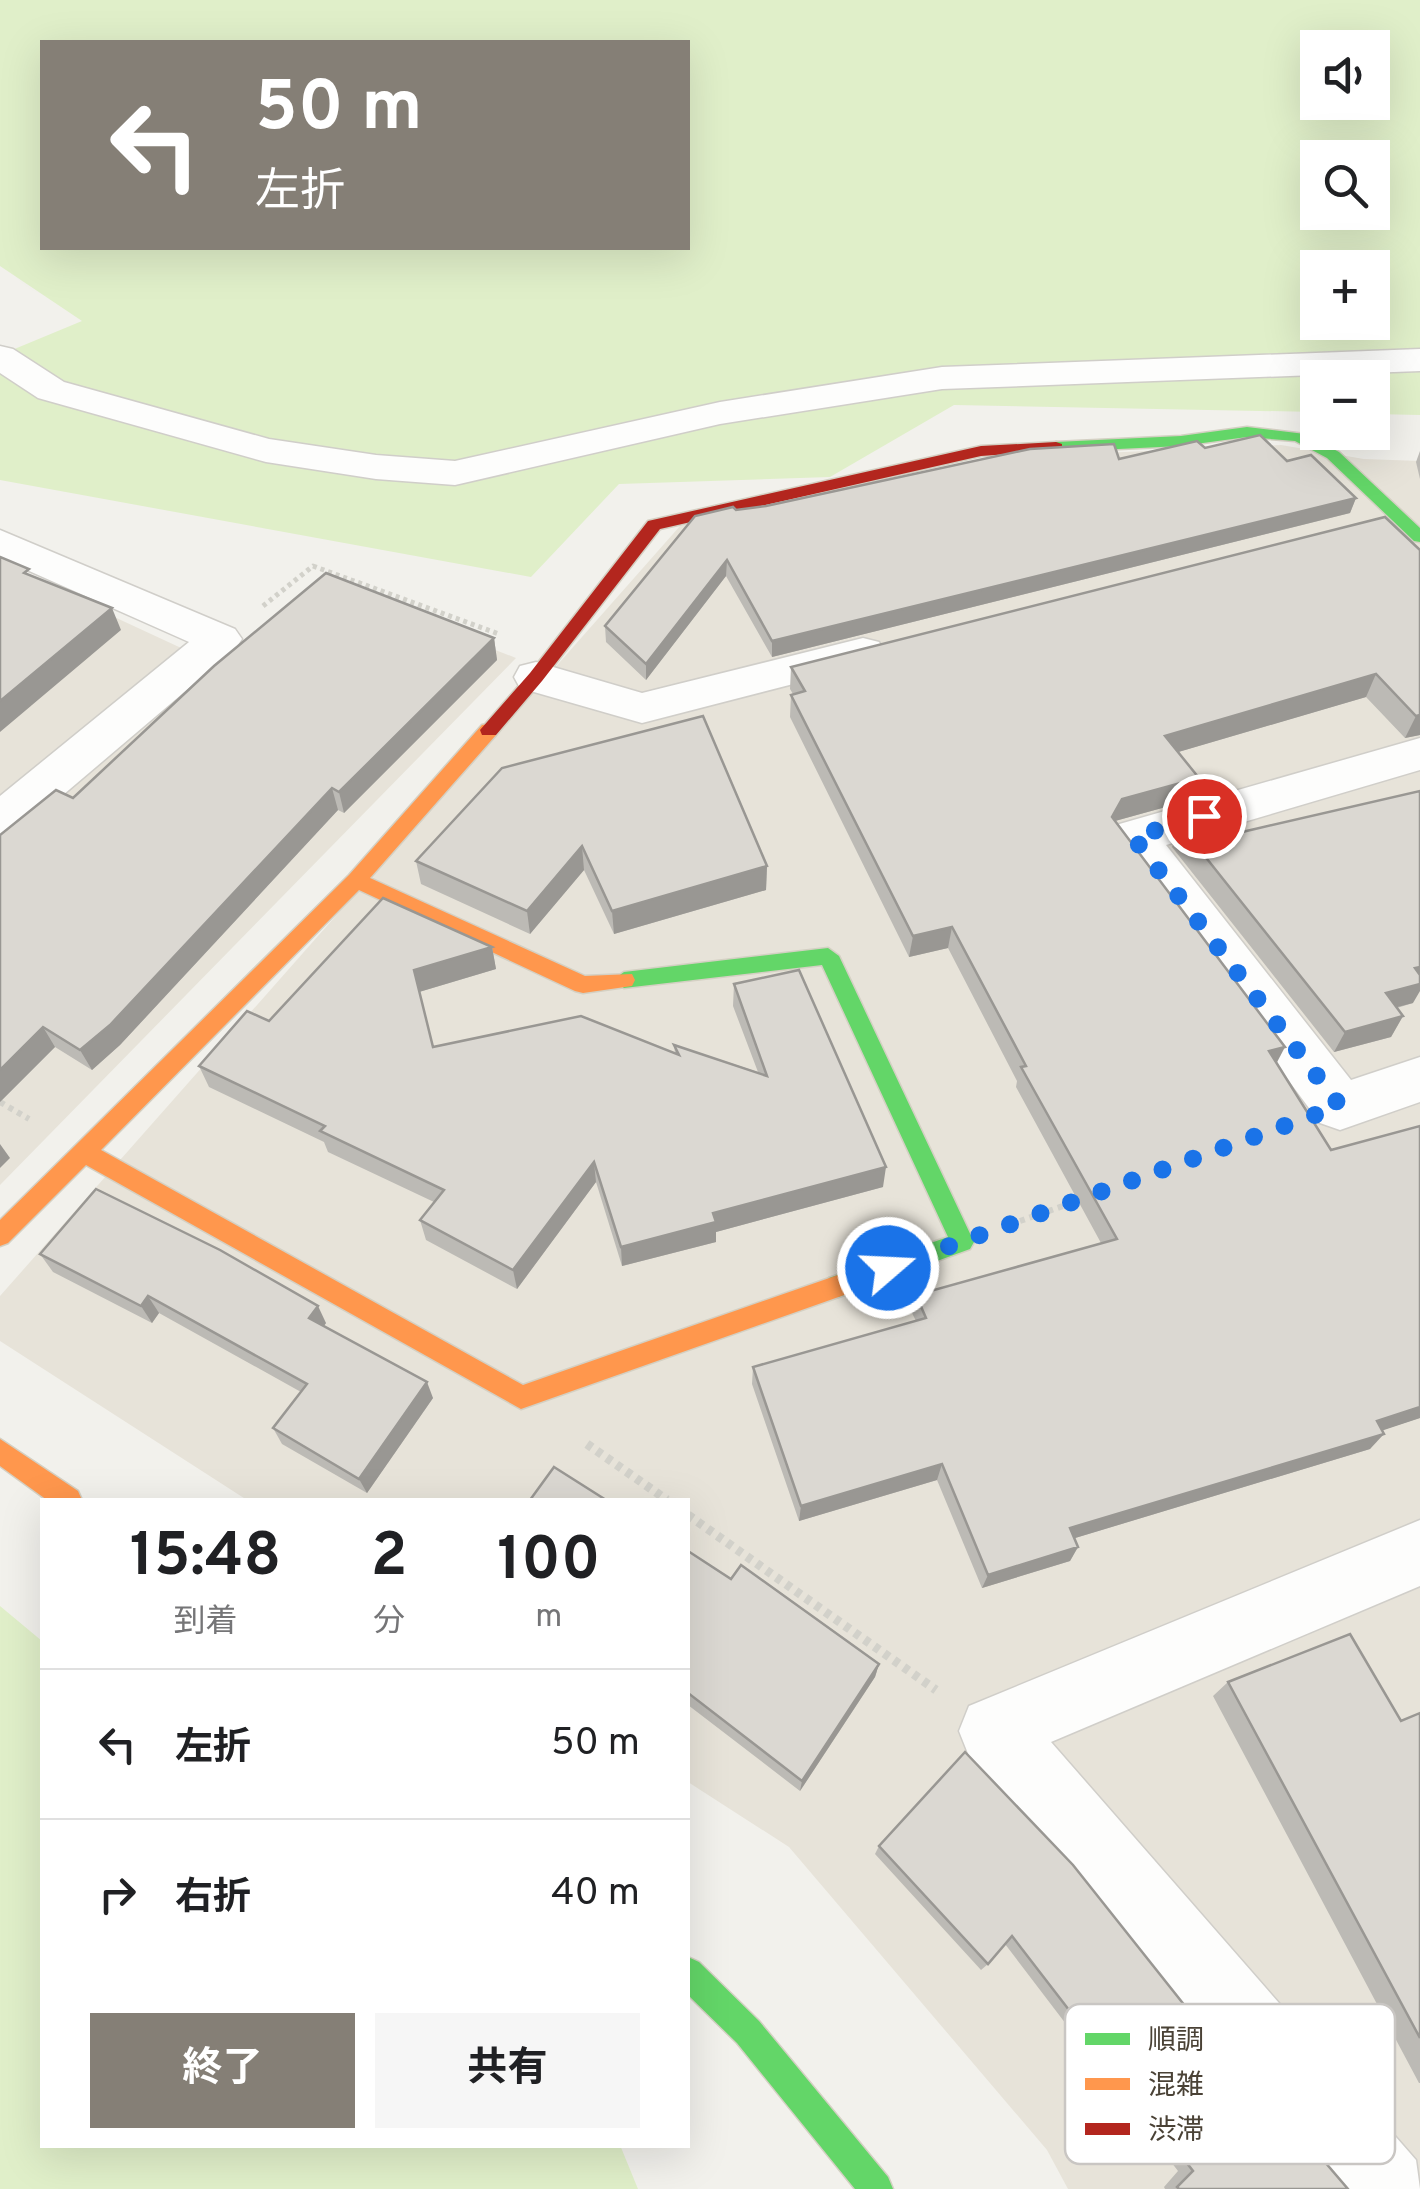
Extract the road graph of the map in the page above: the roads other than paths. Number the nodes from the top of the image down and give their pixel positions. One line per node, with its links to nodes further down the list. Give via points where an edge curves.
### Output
1 (0, 357): 2 (street, via 52,390 266,450 455,472 720,412 942,378)
2 (1420, 360)
3 (1393, 527): 6 (street, via 1332,454 1300,437 1247,432 981,451 654,525)
4 (0, 543): 8 (street, via 220,639)
5 (907, 641): 6 (street, via 642,708)
6 (544, 665): 9 (street)
7 (1420, 754): 10 (street, via 1133,837 1340,1106)
8 (0, 822)
9 (356, 880): 11 (street); 11 (street, via 583,984 828,956 962,1242 521,1397)
10 (1420, 1079)
11 (84, 1152): 12 (street)
12 (0, 1236)
13 (0, 1452): 14 (street)
14 (66, 1498)
15 (1420, 1553): 17 (street, via 994,1731)
16 (690, 1975): 19 (street, via 748,2032)
17 (1228, 2004)
18 (1366, 2164): 20 (street)
19 (876, 2189)
20 (1387, 2189)

